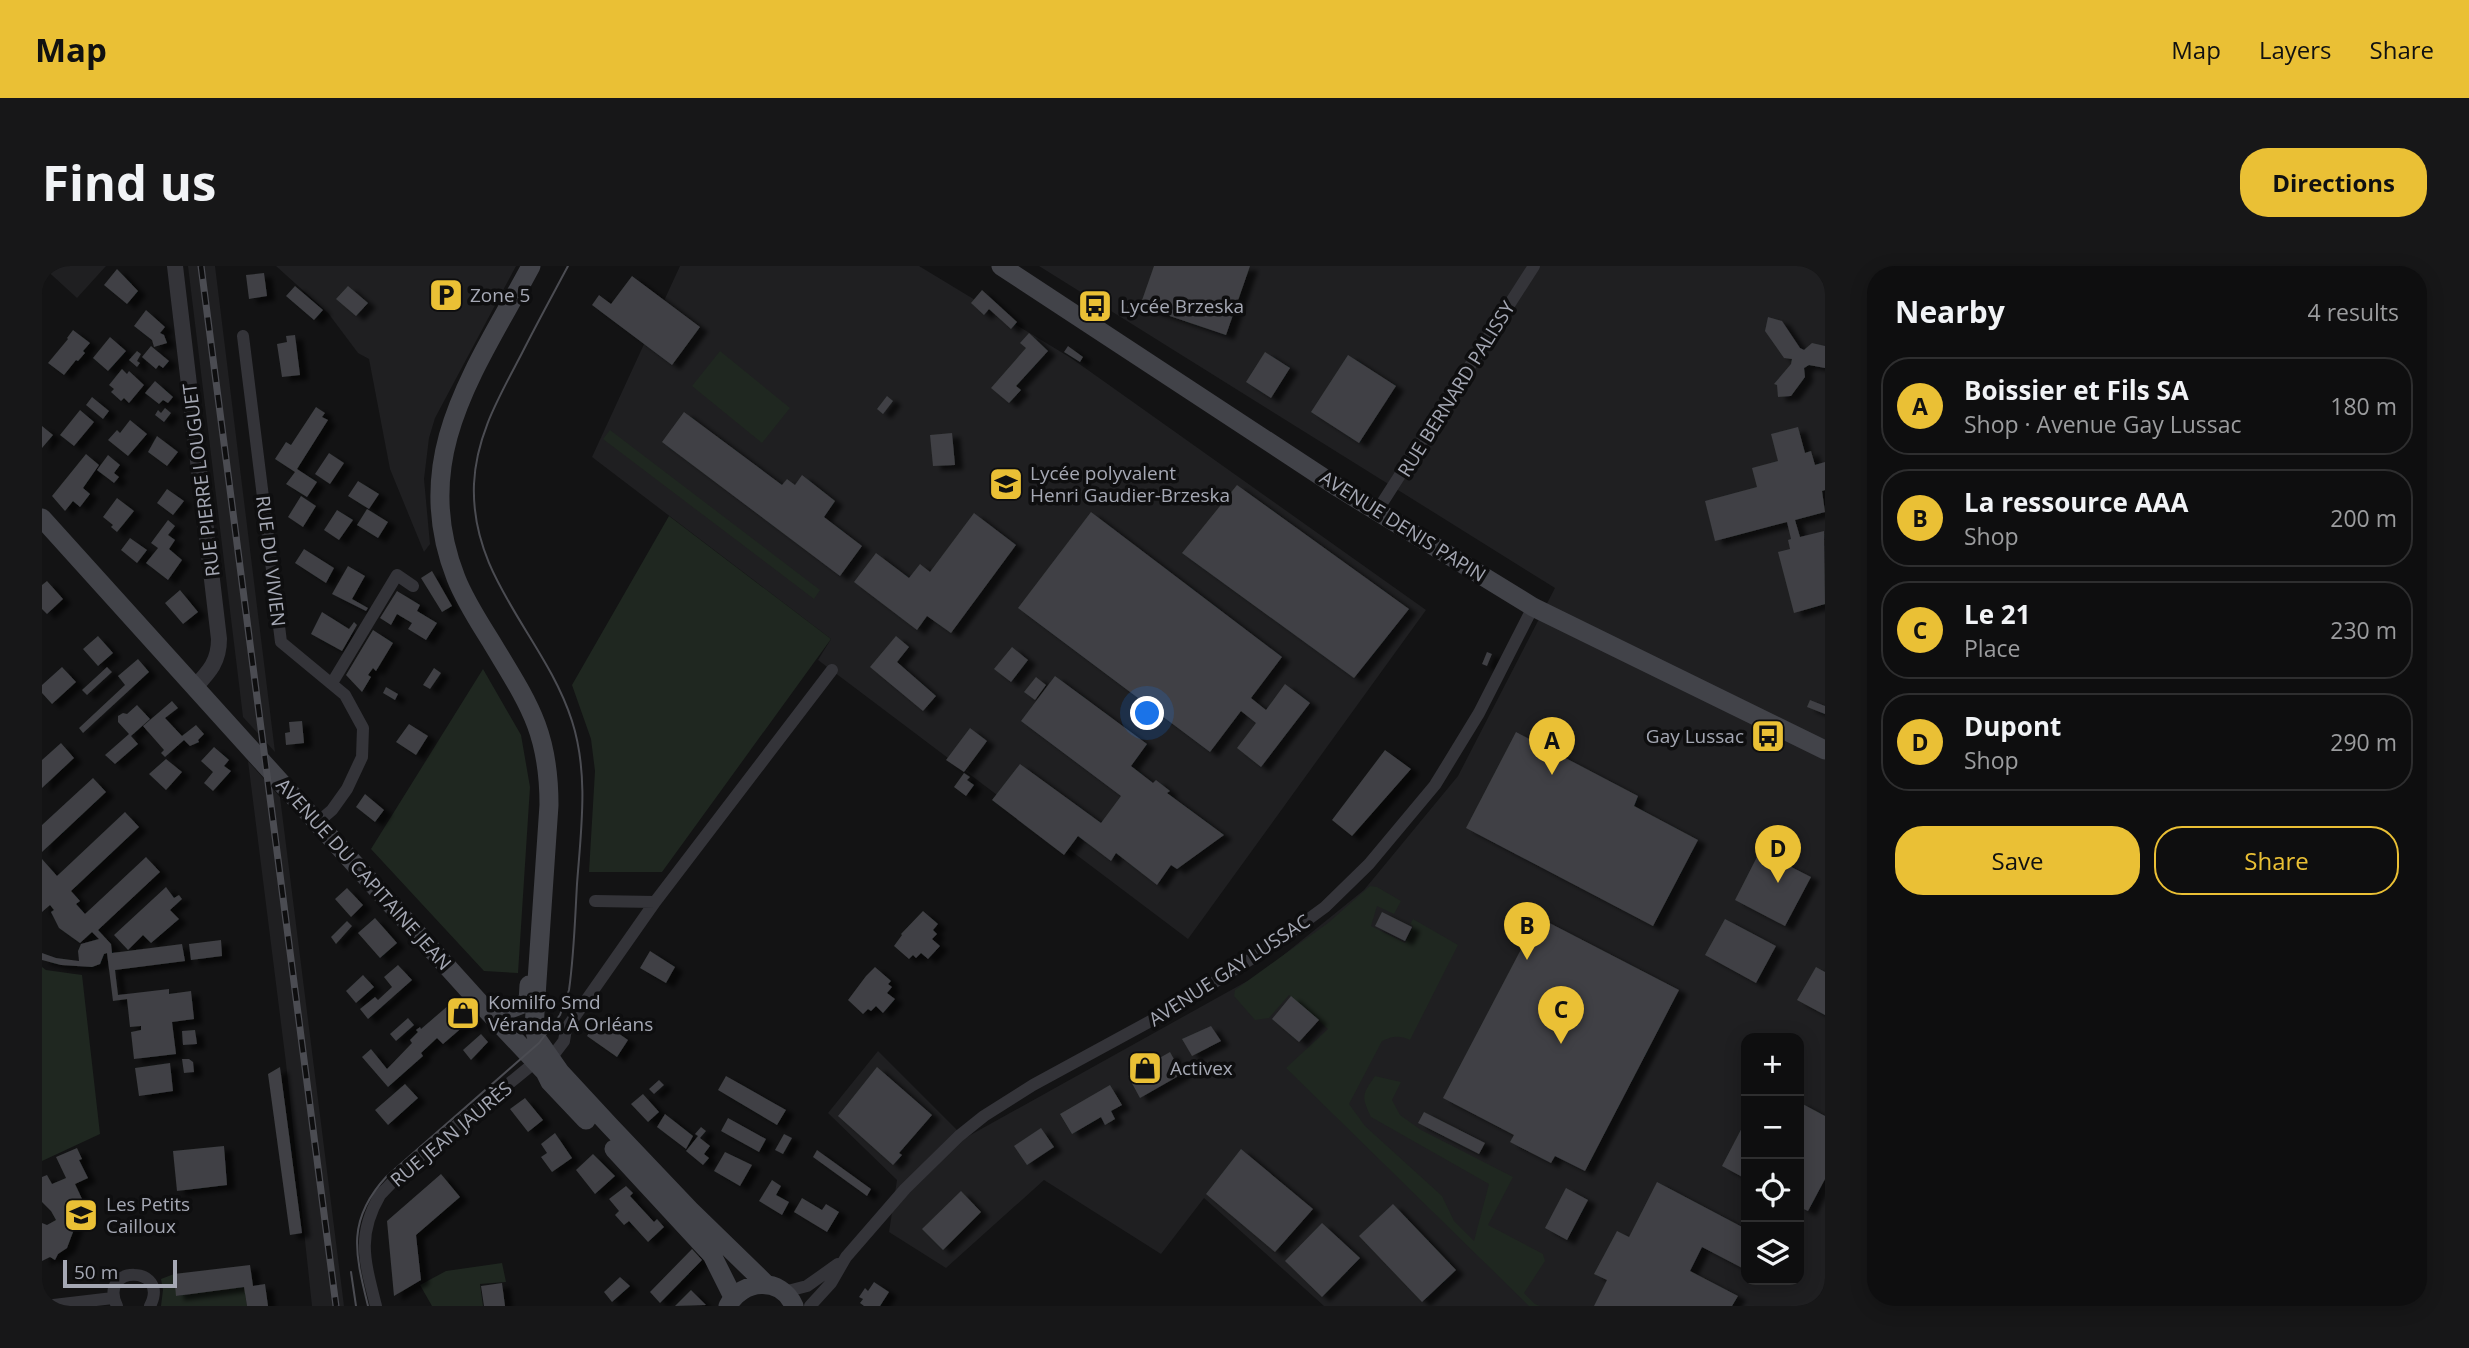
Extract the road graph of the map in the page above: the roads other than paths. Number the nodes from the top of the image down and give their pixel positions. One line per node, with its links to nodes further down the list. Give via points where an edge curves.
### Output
1 (175, 266): 14 (street, RUE PIERRE LOUGUET, via 219,639 217,659)
2 (521, 266): 19 (main road, via 447,407 437,440 432,506 448,580 535,742 540,809)
3 (530, 266): 21 (main road, via 453,415 441,462 439,511 460,587 536,719 544,746 549,805 535,1016)
4 (1001, 266): 8 (main road, AVENUE DENIS PAPIN)
5 (1534, 266): 8 (street, RUE BERNARD PALISSY)
6 (243, 336): 13 (street, RUE DU VIVIEN, via 281,642)
7 (42, 506): 14 (main road, AVENUE DU CAPITAINE JEAN)
8 (1377, 511): 11 (main road, AVENUE DENIS PAPIN)
9 (42, 518): 14 (main road, AVENUE DU CAPITAINE JEAN)
10 (412, 586): 13 (street, via 397,575)
11 (1533, 607): 15 (main road, AVENUE DENIS PAPIN); 22 (street, AVENUE GAY LUSSAC, via 1479,713 1435,785 1376,857 1325,907 1170,1011 984,1116 905,1189)
12 (832, 670): 18 (street)
13 (332, 683): 16 (street, RUE DU VIVIEN, via 345,695 363,728 362,757 347,789)
14 (197, 684): 16 (main road, AVENUE DU CAPITAINE JEAN)
15 (1825, 750)
16 (320, 820): 20 (main road, AVENUE DU CAPITAINE JEAN); 21 (main road, AVENUE DU CAPITAINE JEAN, via 481,1004)
17 (595, 901): 18 (street)
18 (655, 902): 21 (street, via 566,1029 564,1041)
19 (528, 1002): 20 (main road); 21 (main road)
20 (500, 1013): 21 (main road, AVENUE DU CAPITAINE JEAN)
21 (538, 1050): 23 (main road, AVENUE DU CAPITAINE JEAN, via 690,1210); 24 (main road, AVENUE DU CAPITAINE JEAN, via 550,1082 712,1255); 28 (street, RUE JEAN JAURÈS, via 510,1084 472,1111 380,1195 370,1211 363,1241)
22 (846, 1257): 23 (street, AVENUE GAY LUSSAC, via 807,1286); 29 (street, AVENUE GAY LUSSAC)
23 (782, 1294): 24 (main road, via 754,1284)
24 (731, 1301)
25 (115, 1302): 26 (street); 27 (street, via 115,1285 136,1274 152,1285)
26 (45, 1306)
27 (150, 1306)
28 (376, 1306)
29 (810, 1306)

